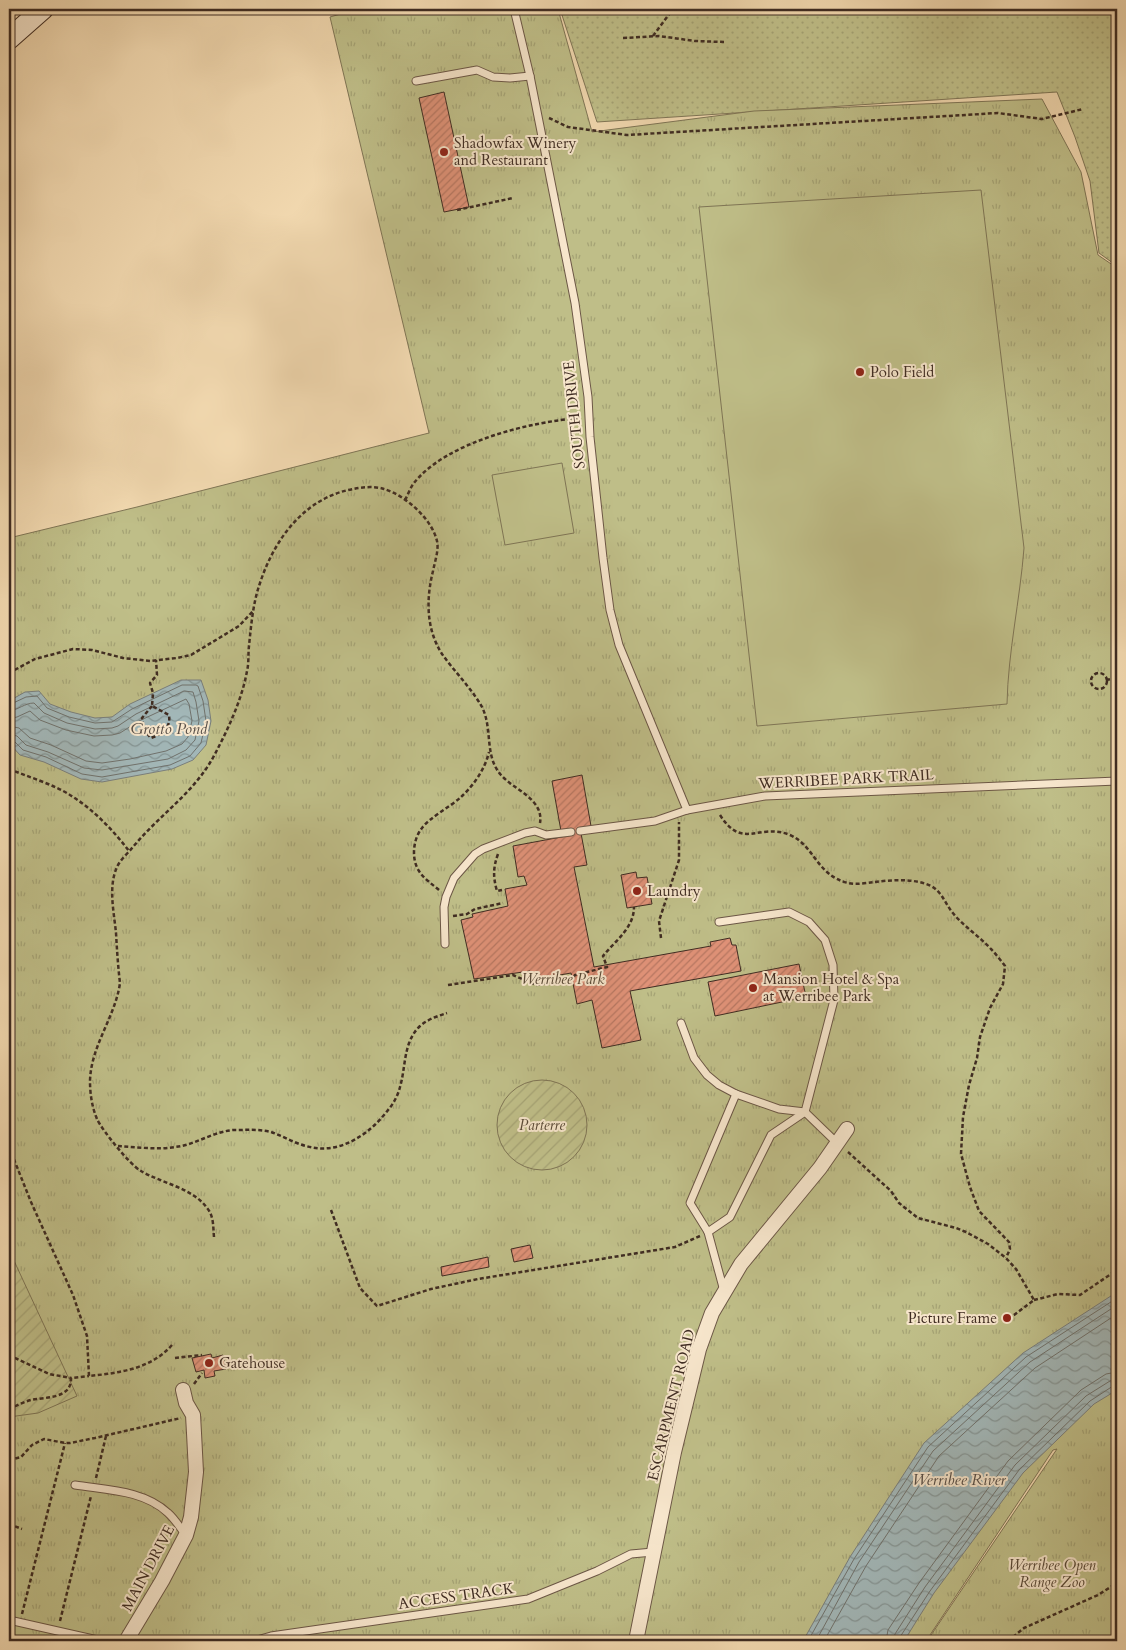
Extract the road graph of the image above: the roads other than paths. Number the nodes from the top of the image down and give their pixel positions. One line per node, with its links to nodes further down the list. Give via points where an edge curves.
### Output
1 (43, 9): 3 (street)
2 (514, 9): 4 (lane, SOUTH DRIVE)
3 (9, 40)
4 (530, 76): 5 (lane, via 493,77 477,70); 7 (lane, SOUTH DRIVE, via 574,303 588,397 610,610 619,644)
5 (416, 81)
6 (1117, 781): 7 (lane, WERRIBEE PARK TRAIL, via 765,796)
7 (687, 810): 8 (lane, WERRIBEE PARK TRAIL, via 655,821)
8 (580, 831)
9 (571, 832): 11 (lane, via 546,835 535,832 510,838 475,854 454,878 446,897)
10 (719, 922): 14 (lane, via 788,912 809,922 825,940 833,965 834,1000)
11 (445, 944)
12 (681, 1023): 13 (lane, via 694,1058 707,1075)
13 (736, 1094): 14 (lane, via 780,1109); 17 (lane, via 690,1203)
14 (805, 1112): 16 (lane); 17 (lane, via 771,1135 730,1217)
15 (847, 1129): 16 (street, ESCARPMENT ROAD)
16 (837, 1143): 18 (street, ESCARPMENT ROAD, via 741,1264)
17 (708, 1232): 18 (lane)
18 (724, 1292): 22 (street, ESCARPMENT ROAD, via 712,1312 699,1349)
19 (183, 1390): 21 (street, MAIN DRIVE, via 193,1415 196,1472)
20 (75, 1485): 21 (lane, via 144,1498 168,1513)
21 (186, 1535): 25 (street, MAIN DRIVE)
22 (653, 1552): 26 (lane, ACCESS TRACK, via 631,1554 528,1599); 27 (street, ESCARPMENT ROAD)
23 (9, 1620): 24 (lane)
24 (102, 1641)
25 (126, 1641)
26 (254, 1641)
27 (636, 1641)

